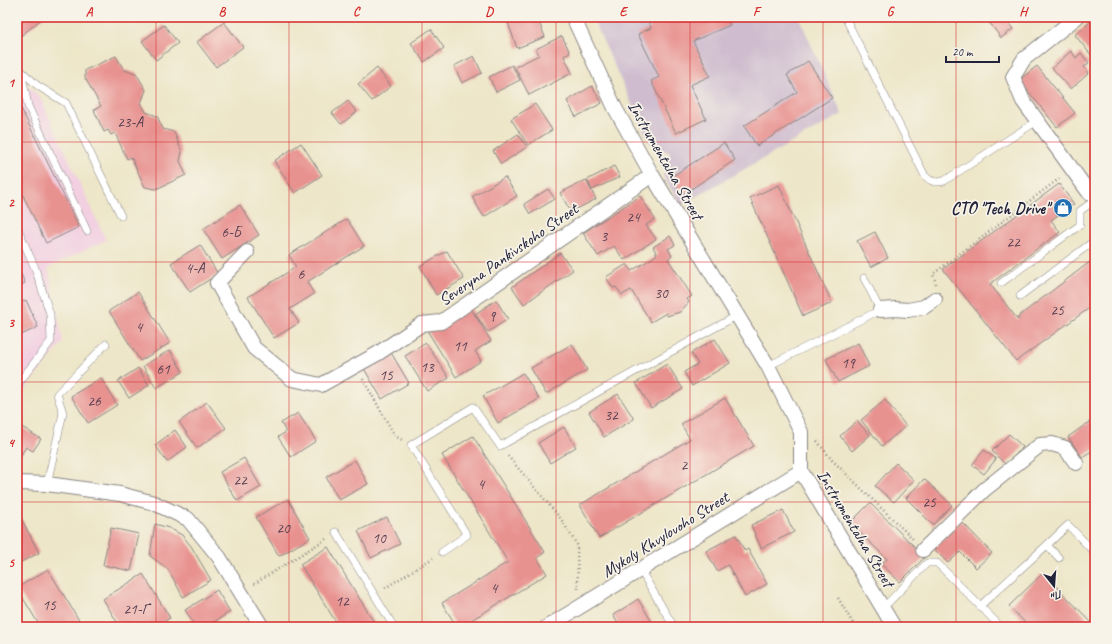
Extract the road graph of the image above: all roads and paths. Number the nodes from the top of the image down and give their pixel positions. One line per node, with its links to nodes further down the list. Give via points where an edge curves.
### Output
1 (573, 17): 7 (street, Instrumentalna Street, via 614,108)
2 (845, 17): 5 (lane, via 925,176 930,181 944,181)
3 (1077, 17): 5 (street, via 1024,60 1014,77 1023,101)
4 (19, 68): 10 (lane, via 38,86 66,103); 12 (lane, via 28,106)
5 (1037, 121): 6 (street)
6 (1072, 169): 8 (street, via 1090,194); 18 (path, via 933,274 937,289)
7 (652, 176): 20 (street, Instrumentalna Street); 22 (street, Severyna Pankivskoho Street, via 441,322 422,324)
8 (1095, 194)
9 (1095, 200): 16 (lane, via 1080,211 1080,225)
10 (121, 216)
11 (17, 227): 24 (lane, via 35,268 50,314 51,341)
12 (87, 231)
13 (1095, 237): 17 (lane, via 1094,241)
14 (246, 252): 22 (street, Severyna Pankivskoho Street, via 217,283 254,348 292,379 321,385)
15 (864, 278): 19 (lane)
16 (1001, 283)
17 (1020, 296)
18 (935, 298): 19 (street, via 924,307)
19 (880, 310): 23 (lane)
20 (738, 315): 23 (street, Instrumentalna Street); 26 (lane)
21 (106, 344): 31 (lane, via 56,394 63,413)
22 (355, 366): 25 (path, via 395,436)
23 (768, 366): 29 (street, Instrumentalna Street, via 801,432)
24 (17, 385)
25 (411, 445): 26 (lane, via 472,407); 35 (lane, via 467,535)
26 (500, 446): 43 (path, via 561,519 577,545)
27 (832, 460): 34 (path)
28 (1076, 463): 34 (street, via 1065,448 1052,444 1040,445 984,490)
29 (801, 471): 38 (street, Mykoly Khvylovoho Street); 44 (street, Instrumentalna Street)
30 (17, 483): 31 (street)
31 (48, 484): 39 (street, via 120,494 154,503 188,519 219,557)
32 (336, 532): 39 (path); 40 (lane)
33 (1047, 545): 36 (lane, via 1068,525); 37 (lane); 42 (lane)
34 (923, 550)
35 (442, 552): 40 (path)
36 (1095, 553)
37 (1059, 558)
38 (641, 571): 43 (street, Mykoly Khvylovoho Street); 48 (lane)
39 (240, 592): 45 (street)
40 (374, 594): 46 (lane)
41 (838, 598): 49 (path)
42 (980, 606): 44 (lane, via 937,563 927,563); 51 (lane)
43 (579, 608): 47 (street, Mykoly Khvylovoho Street)
44 (883, 608): 50 (street, Instrumentalna Street)
45 (260, 626)
46 (394, 627)
47 (547, 627)
48 (674, 627)
49 (855, 627)
50 (894, 627)
51 (1001, 627)

